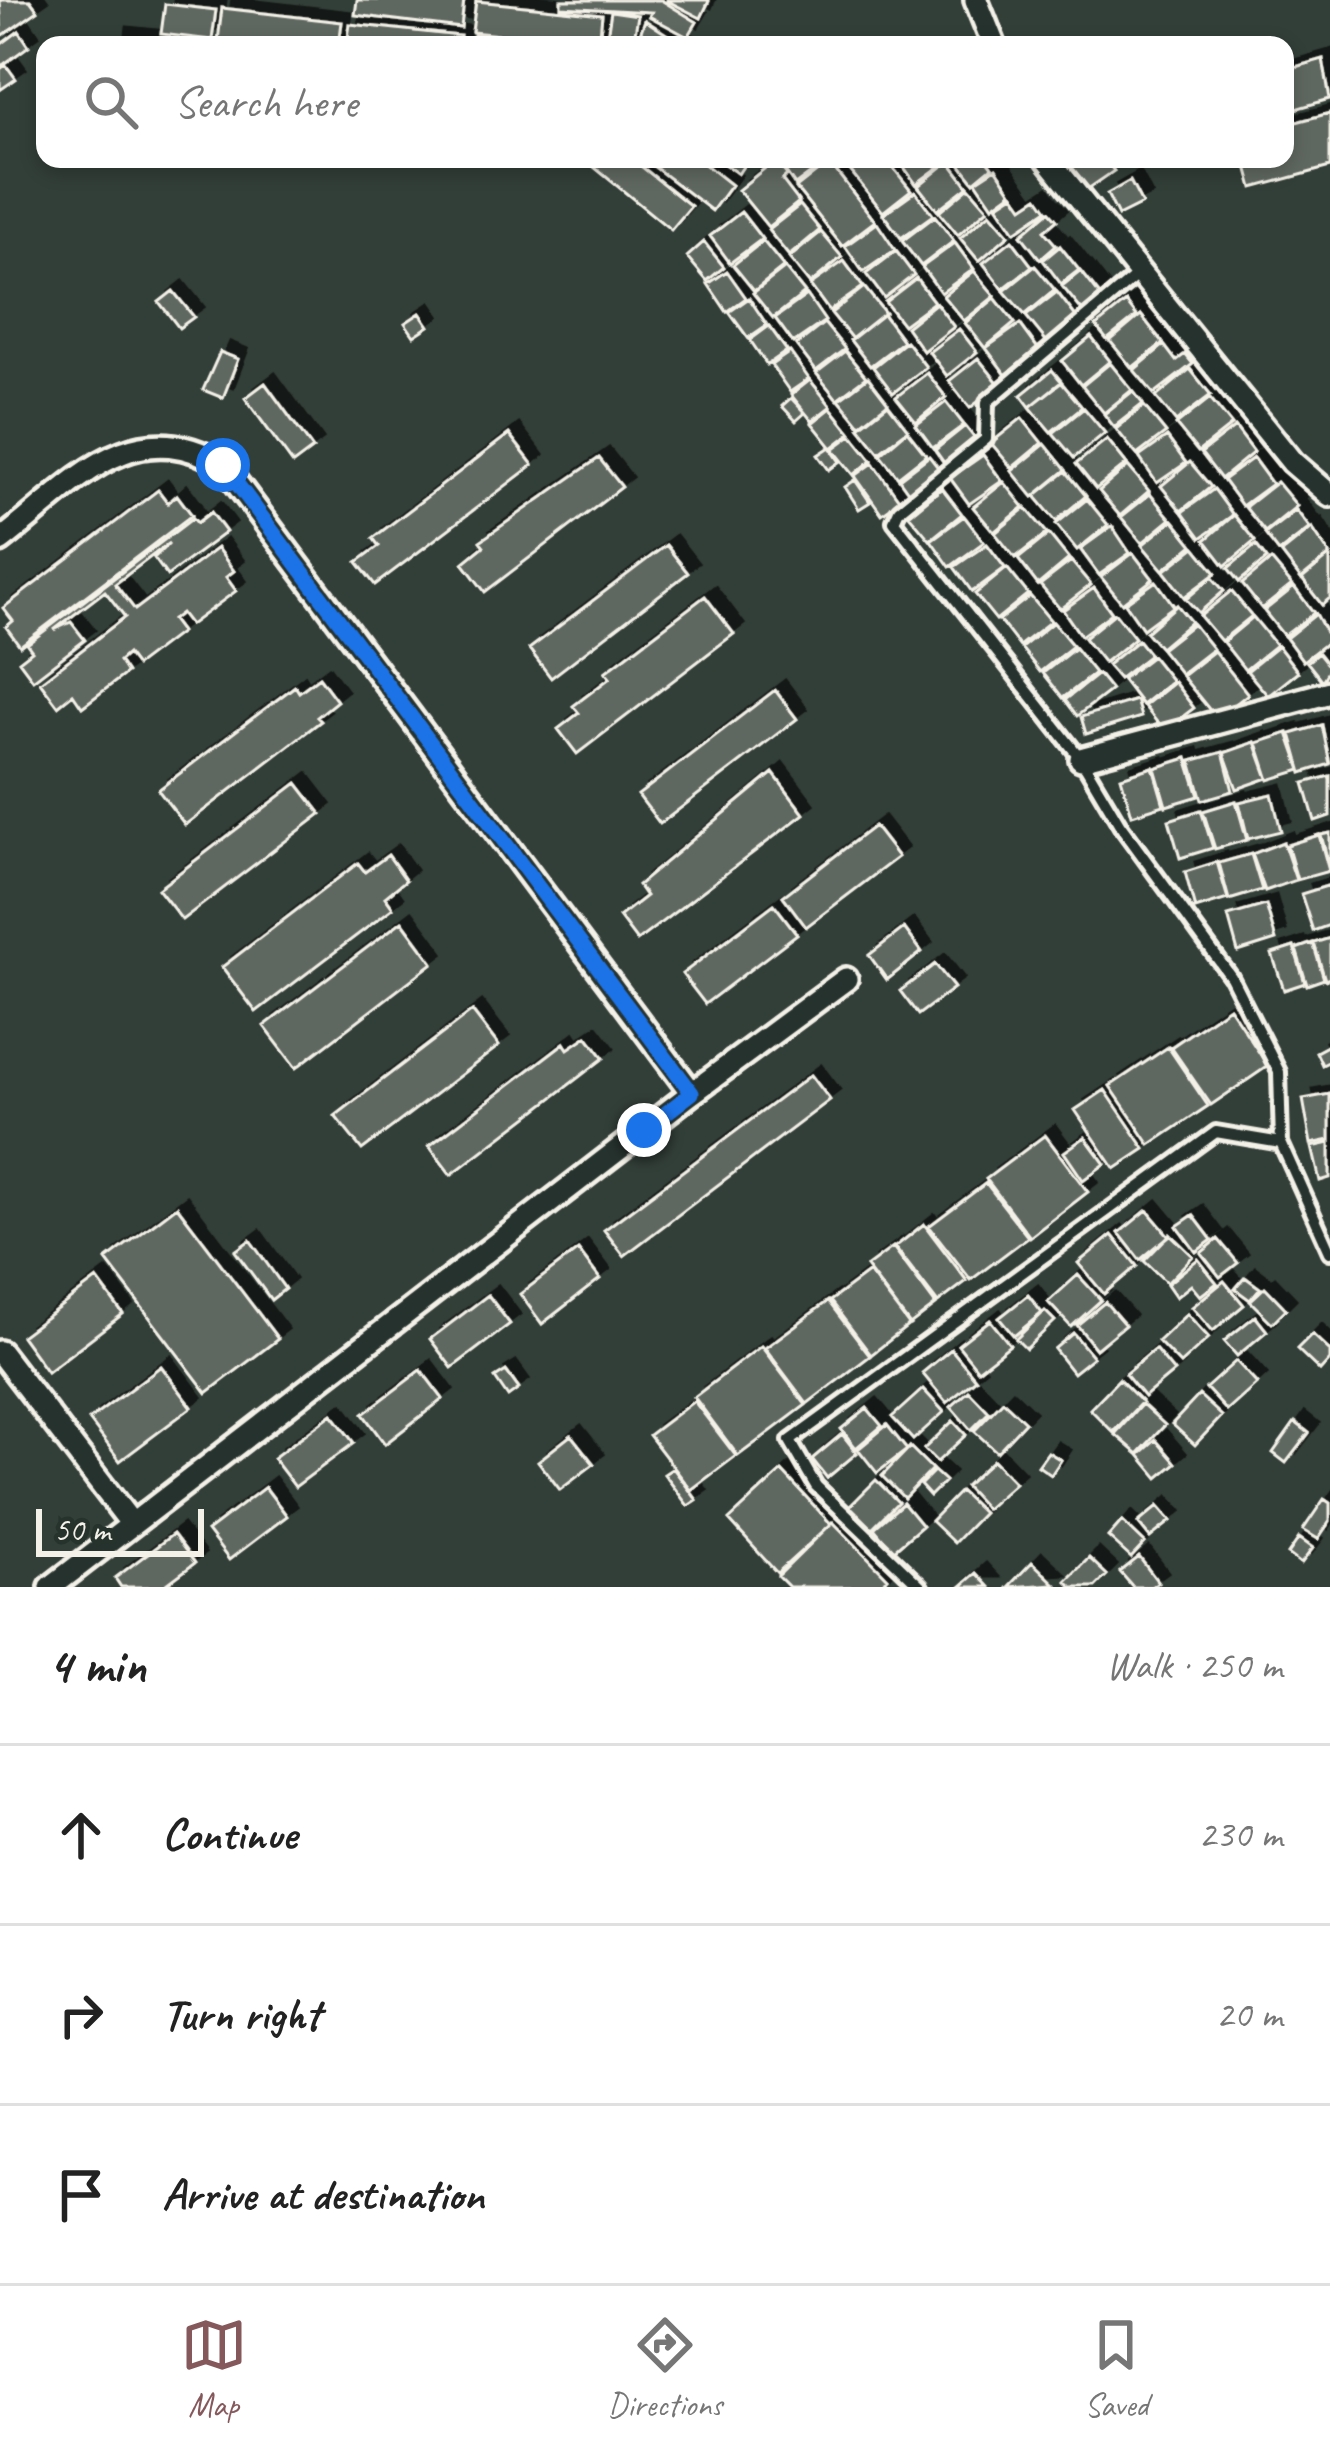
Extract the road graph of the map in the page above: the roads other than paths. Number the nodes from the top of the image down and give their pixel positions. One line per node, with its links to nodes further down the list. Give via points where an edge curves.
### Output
1 (976, 0): 2 (street)
2 (990, 36)
3 (1055, 168): 4 (street)
4 (1137, 275): 5 (street, via 1292,462); 8 (lane, via 987,402 986,440 894,520)
5 (1330, 495)
6 (0, 542): 10 (street, via 124,447 178,443 223,465)
7 (1330, 692): 8 (street)
8 (1081, 759): 11 (lane, via 1231,977 1279,1072)
9 (846, 979): 10 (street)
10 (692, 1093): 14 (street)
11 (1281, 1143): 12 (lane); 16 (lane, via 1216,1132 790,1442 817,1486)
12 (1330, 1252)
13 (0, 1352): 14 (street)
14 (131, 1523): 15 (street)
15 (51, 1587)
16 (921, 1587)

